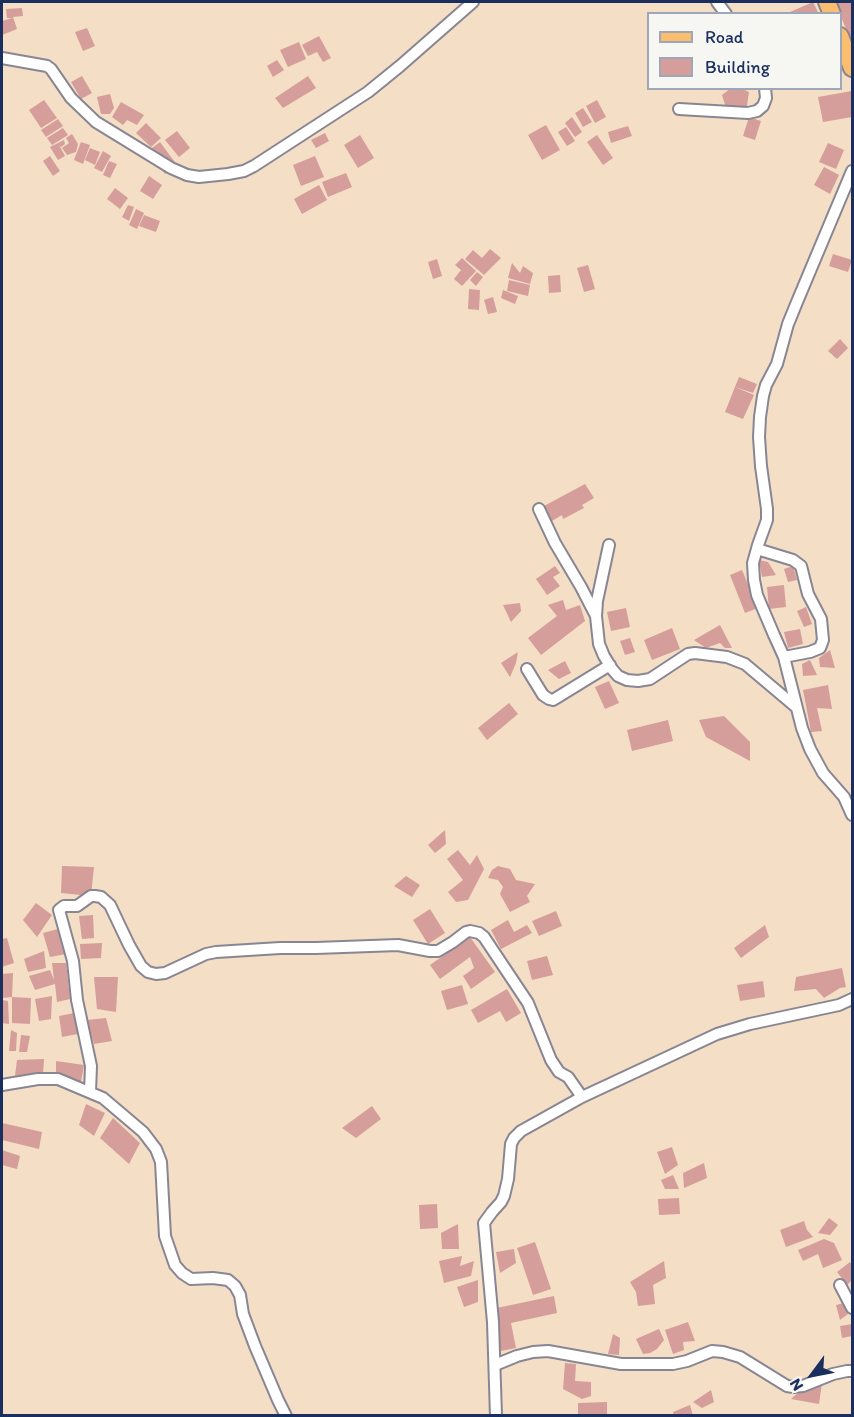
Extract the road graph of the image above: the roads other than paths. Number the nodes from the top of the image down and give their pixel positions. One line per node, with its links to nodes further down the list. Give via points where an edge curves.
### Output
1 (473, 2): 3 (street, via 368,92 254,166 228,174 199,177 171,168 96,122 71,98 47,66)
2 (842, 41): 4 (main road)
3 (2, 58)
4 (852, 68)
5 (765, 90): 6 (street, via 763,106 757,111)
6 (679, 109)
7 (852, 171): 10 (street, via 788,324 763,396 759,437 767,520)
8 (539, 509): 11 (street)
9 (609, 545): 11 (street)
10 (757, 549): 12 (street, via 753,564 757,595); 12 (street, via 801,566 808,594 821,619 820,648)
11 (596, 616): 13 (street, via 599,644)
12 (784, 657): 15 (street)
13 (610, 666): 14 (street, via 553,699 543,695); 15 (street, via 618,676 638,681 650,679 688,654 728,657 745,664)
14 (527, 669)
15 (797, 707): 16 (street, via 810,749)
16 (852, 815)
17 (852, 999): 20 (street, via 821,1010 731,1029)
18 (2, 1085): 19 (street, via 58,1079)
19 (90, 1092): 20 (street, via 91,1066 73,961 59,910 62,906 77,906 91,896 110,905 141,966 156,974 216,952 398,945 438,951 465,932 479,933 528,1003 551,1060); 25 (street, via 120,1112 156,1149 161,1162 165,1236 175,1265 191,1279 228,1280 236,1286 255,1346)
20 (582, 1096): 23 (street, via 514,1138 504,1196 484,1223)
21 (840, 1285): 22 (street)
22 (852, 1308)
23 (495, 1365): 24 (street, via 517,1356 548,1351 621,1364 673,1364 712,1351 740,1358 793,1387); 26 (street)
24 (852, 1371)
25 (286, 1416)
26 (496, 1416)

